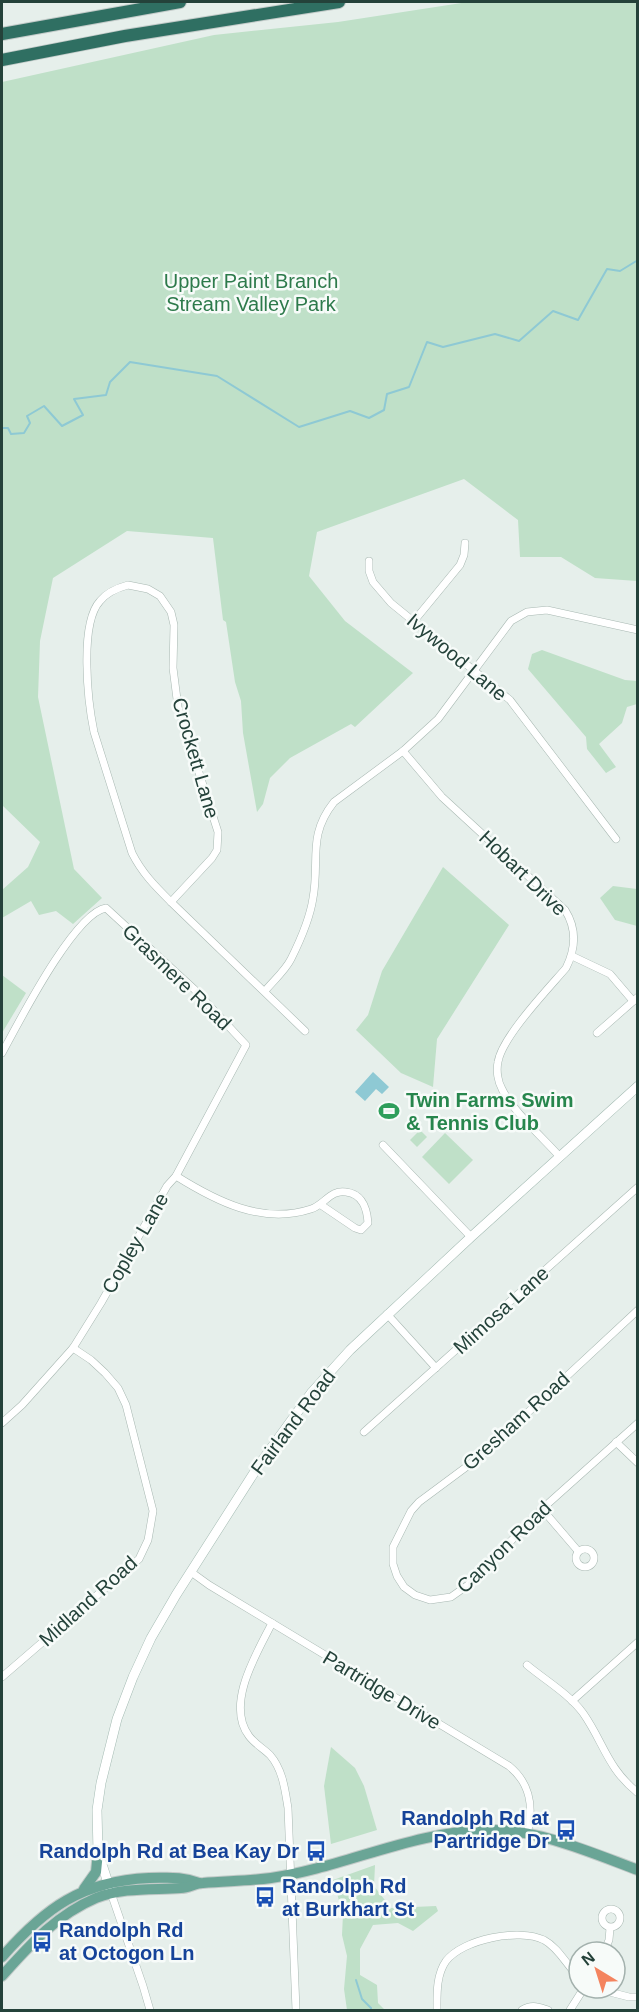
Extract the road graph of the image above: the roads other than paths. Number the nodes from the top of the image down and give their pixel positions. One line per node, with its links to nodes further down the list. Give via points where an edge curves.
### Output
1 (180, 2): 3 (highway)
2 (339, 2): 4 (highway)
3 (2, 34)
4 (2, 60)
5 (465, 543): 7 (street, via 460,565)
6 (369, 561): 7 (street, Ivywood Lane, via 372,582)
7 (414, 621): 9 (street, Ivywood Lane)
8 (638, 630): 9 (street, via 547,610 527,612 506,626)
9 (475, 671): 10 (street, via 438,719); 11 (street, Ivywood Lane, via 510,700)
10 (403, 751): 13 (street, Hobart Drive, via 442,797 565,910 573,930); 14 (street, via 334,801 326,812 318,828 311,908 290,961)
11 (616, 839)
12 (171, 902): 12 (street, Crockett Lane, via 151,883 132,853 90,712 90,619 98,602 128,585 160,596 171,612 178,707 218,832 217,850 212,858); 14 (street, Crockett Lane)
13 (572, 956): 15 (street, via 610,974); 22 (street, via 507,1040 497,1075 508,1100)
14 (265, 992): 16 (street, Crockett Lane)
15 (635, 999): 17 (street)
16 (304, 1031)
17 (597, 1033)
18 (246, 1046): 19 (street, Grasmere Road, via 194,989 106,908 99,909 58,954); 23 (street, Copley Lane)
19 (2, 1053)
20 (638, 1086): 22 (main road, Fairland Road)
21 (383, 1145): 26 (street)
22 (560, 1156): 26 (main road, Fairland Road)
23 (176, 1176): 25 (street, via 239,1209 288,1214); 29 (street, Copley Lane)
24 (638, 1187): 30 (street, Mimosa Lane)
25 (321, 1205): 25 (street, via 355,1228 361,1230 368,1223 364,1204 352,1193 335,1193)
26 (471, 1237): 28 (main road, Fairland Road)
27 (638, 1310): 37 (street, Gresham Road, via 481,1456 419,1502)
28 (387, 1314): 30 (street); 39 (main road, Fairland Road, via 312,1392 259,1465)
29 (73, 1348): 31 (street, Copley Lane); 43 (street, Midland Road, via 105,1373 122,1396 153,1511 147,1540 139,1558)
30 (436, 1368): 33 (street, Mimosa Lane)
31 (2, 1423)
32 (638, 1423): 34 (street, Canyon Road)
33 (364, 1432)
34 (616, 1442): 35 (street); 36 (street, Canyon Road)
35 (638, 1463)
36 (542, 1509): 37 (street, Canyon Road, via 468,1585 451,1597 430,1600 404,1587 393,1564 393,1547); 38 (street)
37 (399, 1533)
38 (578, 1551)
39 (191, 1572): 40 (street, Partridge Drive); 47 (main road, Fairland Road, via 151,1638 117,1719 97,1810)
40 (272, 1623): 46 (street, Partridge Drive, via 519,1774 531,1798); 49 (street, via 250,1667 240,1715 247,1734 271,1756 283,1779)
41 (638, 1642): 44 (street)
42 (527, 1665): 44 (street)
43 (2, 1677)
44 (572, 1701): 45 (street, via 592,1726 612,1767)
45 (638, 1793)
46 (527, 1834): 48 (main road); 49 (main road, via 490,1830 443,1833)
47 (98, 1852): 50 (main road, Fairland Road, via 105,1858); 51 (main road, via 96,1872)
48 (638, 1870)
49 (291, 1874): 50 (main road, via 200,1883 182,1877 125,1879); 58 (street)
50 (110, 1888): 51 (main road); 56 (main road, via 62,1916); 57 (street)
51 (83, 1892): 54 (main road, via 59,1903 31,1924)
52 (610, 1928): 53 (street)
53 (609, 1940)
54 (2, 1956)
55 (567, 1965): 59 (street, via 546,1941 531,1936 511,1935 472,1943 445,1962 439,1977)
56 (2, 1976)
57 (150, 2010)
58 (296, 2010)
59 (437, 2010)
60 (522, 2010): 61 (street, via 529,2006)
61 (548, 2010)

